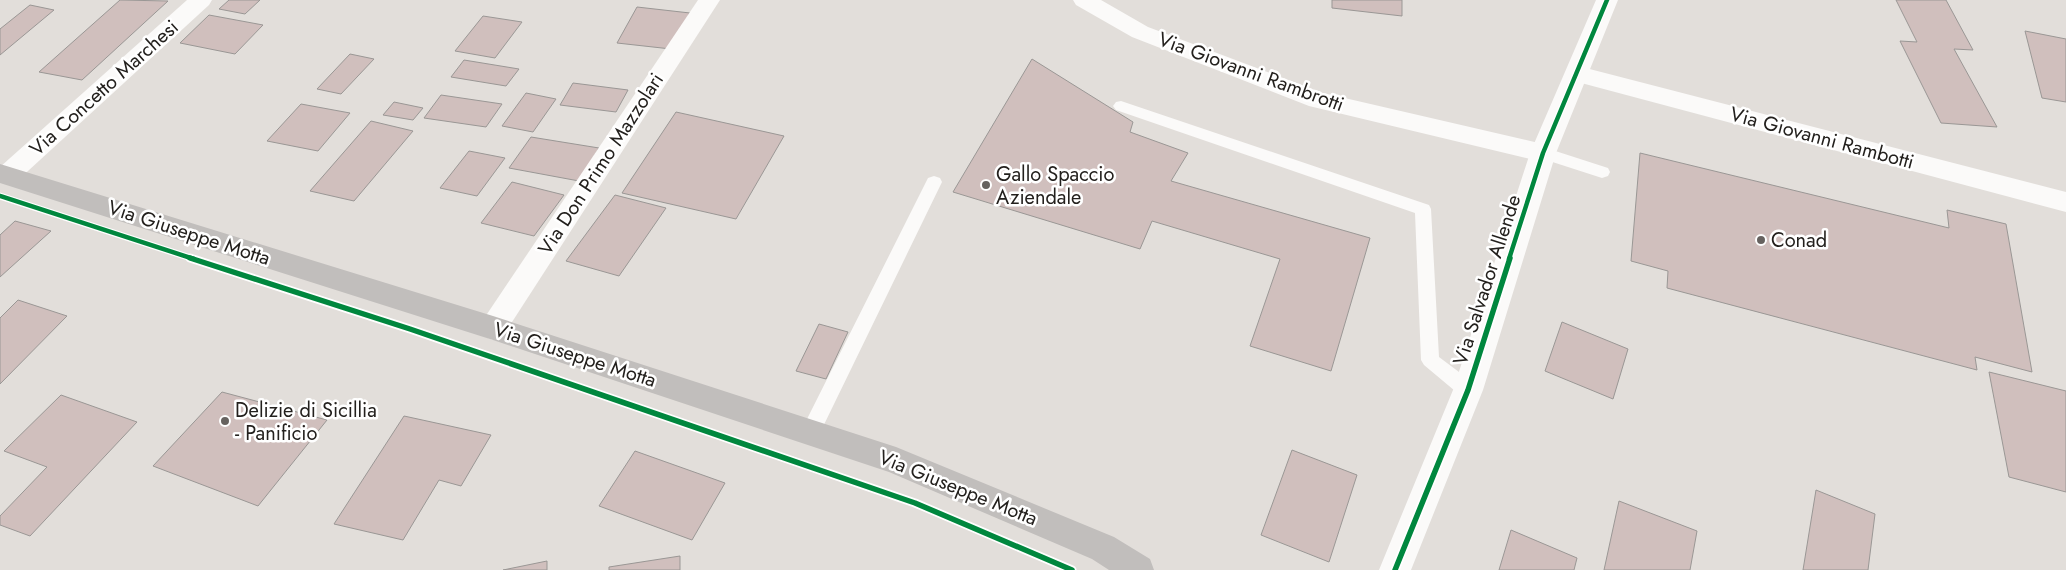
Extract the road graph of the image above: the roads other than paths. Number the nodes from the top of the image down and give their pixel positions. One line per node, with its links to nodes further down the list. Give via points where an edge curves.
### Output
1 (201, 0): 9 (street, Via Concetto Marchesi)
2 (709, 0): 12 (street, Via Don Primo Mazzolari)
3 (1084, 0): 7 (street, Via Giovanni Rambrotti, via 1140,32 1318,100)
4 (1607, 0): 5 (street, Via Salvador Allende)
5 (1578, 74): 7 (street, Via Salvador Allende); 11 (street, Via Giovanni Rambotti)
6 (1121, 106): 13 (lane, via 1424,209 1430,360)
7 (1543, 153): 8 (lane); 13 (street, Via Salvador Allende)
8 (1602, 172)
9 (3, 174): 12 (main road, Via Giuseppe Motta)
10 (934, 182): 14 (lane)
11 (2066, 202)
12 (493, 328): 14 (main road, Via Giuseppe Motta)
13 (1468, 390): 16 (street, Via Salvador Allende)
14 (810, 433): 15 (main road, Via Giuseppe Motta, via 914,468 1103,548)
15 (1138, 570)
16 (1395, 570)

